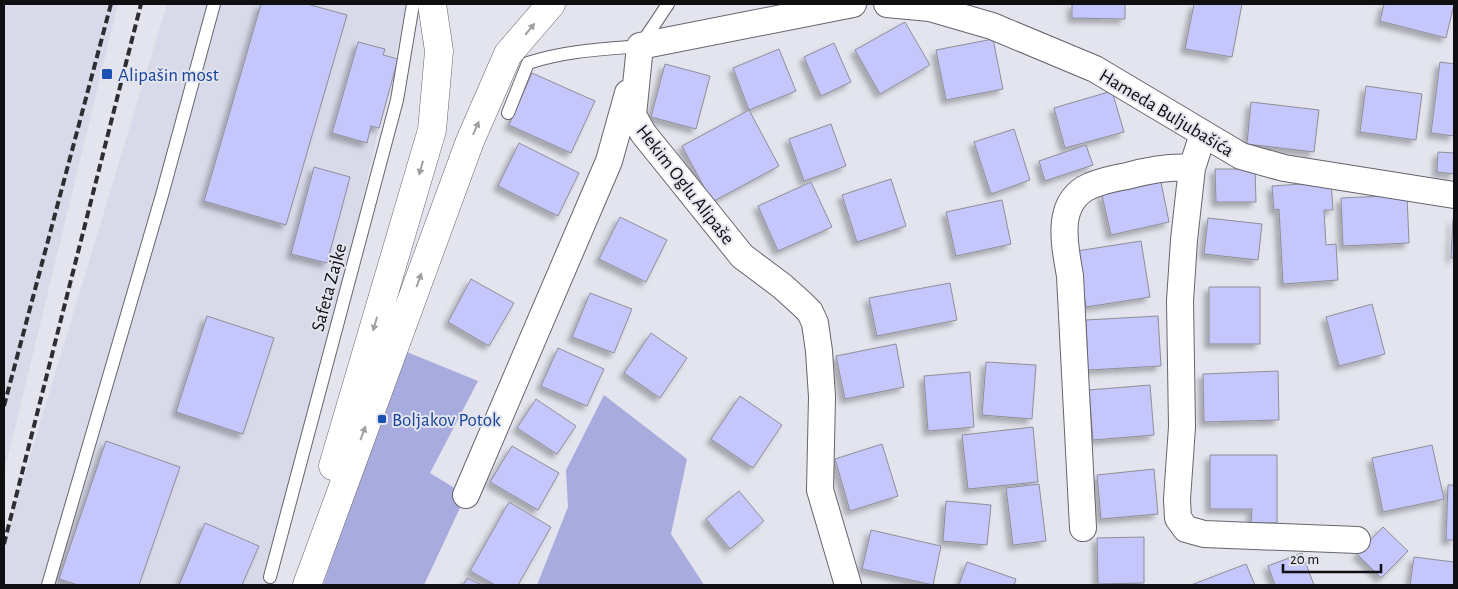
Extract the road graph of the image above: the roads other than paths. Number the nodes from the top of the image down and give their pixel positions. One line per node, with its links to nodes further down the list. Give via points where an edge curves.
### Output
1 (214, 4): 17 (lane)
2 (413, 4): 16 (lane, Safeta Zajke, via 396,100)
3 (432, 4): 18 (main road, one-way to 18, via 440,51 432,130)
4 (551, 4): 19 (main road, one-way to 4, via 470,141 508,54)
5 (668, 4): 8 (lane)
6 (853, 4): 8 (street)
7 (887, 4): 10 (street, Hameda Buljubašića, via 930,8 992,26 1095,69)
8 (640, 46): 9 (lane, via 597,49 528,64); 13 (street, Hekim Oglu Alipaše, via 609,161); 20 (street, Hekim Oglu Alipaše, via 633,115 643,133 742,256 802,304 815,323 822,397 820,490)
9 (508, 113)
10 (1204, 134): 11 (street); 12 (street, Hameda Buljubašića, via 1241,156 1284,168)
11 (1192, 168): 14 (street, via 1178,166 1152,170 1102,182 1079,193 1068,209 1064,243 1070,276); 15 (street, via 1180,301 1182,427 1178,518 1186,529 1204,534)
12 (1454, 195)
13 (466, 495)
14 (1083, 528)
15 (1356, 540)
16 (270, 578)
17 (48, 585)
18 (298, 585)
19 (307, 585)
20 (848, 585)

